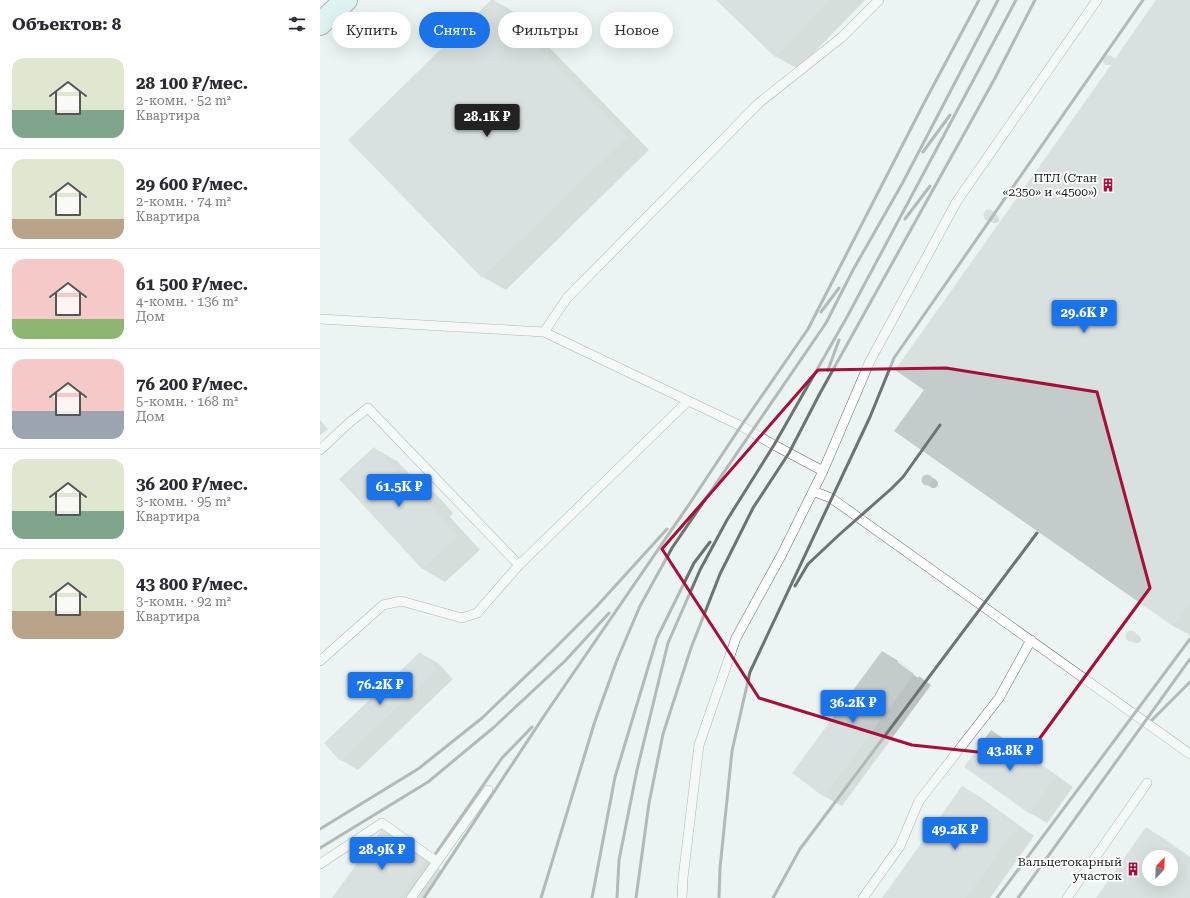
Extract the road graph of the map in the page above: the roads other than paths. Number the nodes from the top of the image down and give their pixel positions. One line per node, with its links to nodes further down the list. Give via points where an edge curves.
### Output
1 (346, 0): 4 (main road)
2 (878, 0): 6 (lane, via 842,37 759,102 567,298)
3 (1097, 0): 9 (lane, via 957,201 870,361)
4 (320, 24)
5 (320, 319): 6 (lane)
6 (544, 332): 7 (lane)
7 (688, 400): 9 (lane); 11 (lane)
8 (320, 450): 11 (lane, via 368,408)
9 (823, 471): 10 (lane)
10 (813, 491): 12 (lane, via 831,498); 20 (lane, via 736,638 699,745)
11 (519, 565): 13 (lane, via 477,613 462,618 401,601 384,605)
12 (1031, 640): 14 (lane); 21 (lane, via 998,698 919,801 900,846)
13 (320, 661)
14 (1190, 754)
15 (1147, 784): 22 (lane)
16 (488, 790): 17 (lane)
17 (437, 862): 18 (lane, via 382,823); 19 (lane)
18 (320, 864)
19 (411, 898)
20 (682, 898)
21 (863, 898)
22 (1067, 898)

